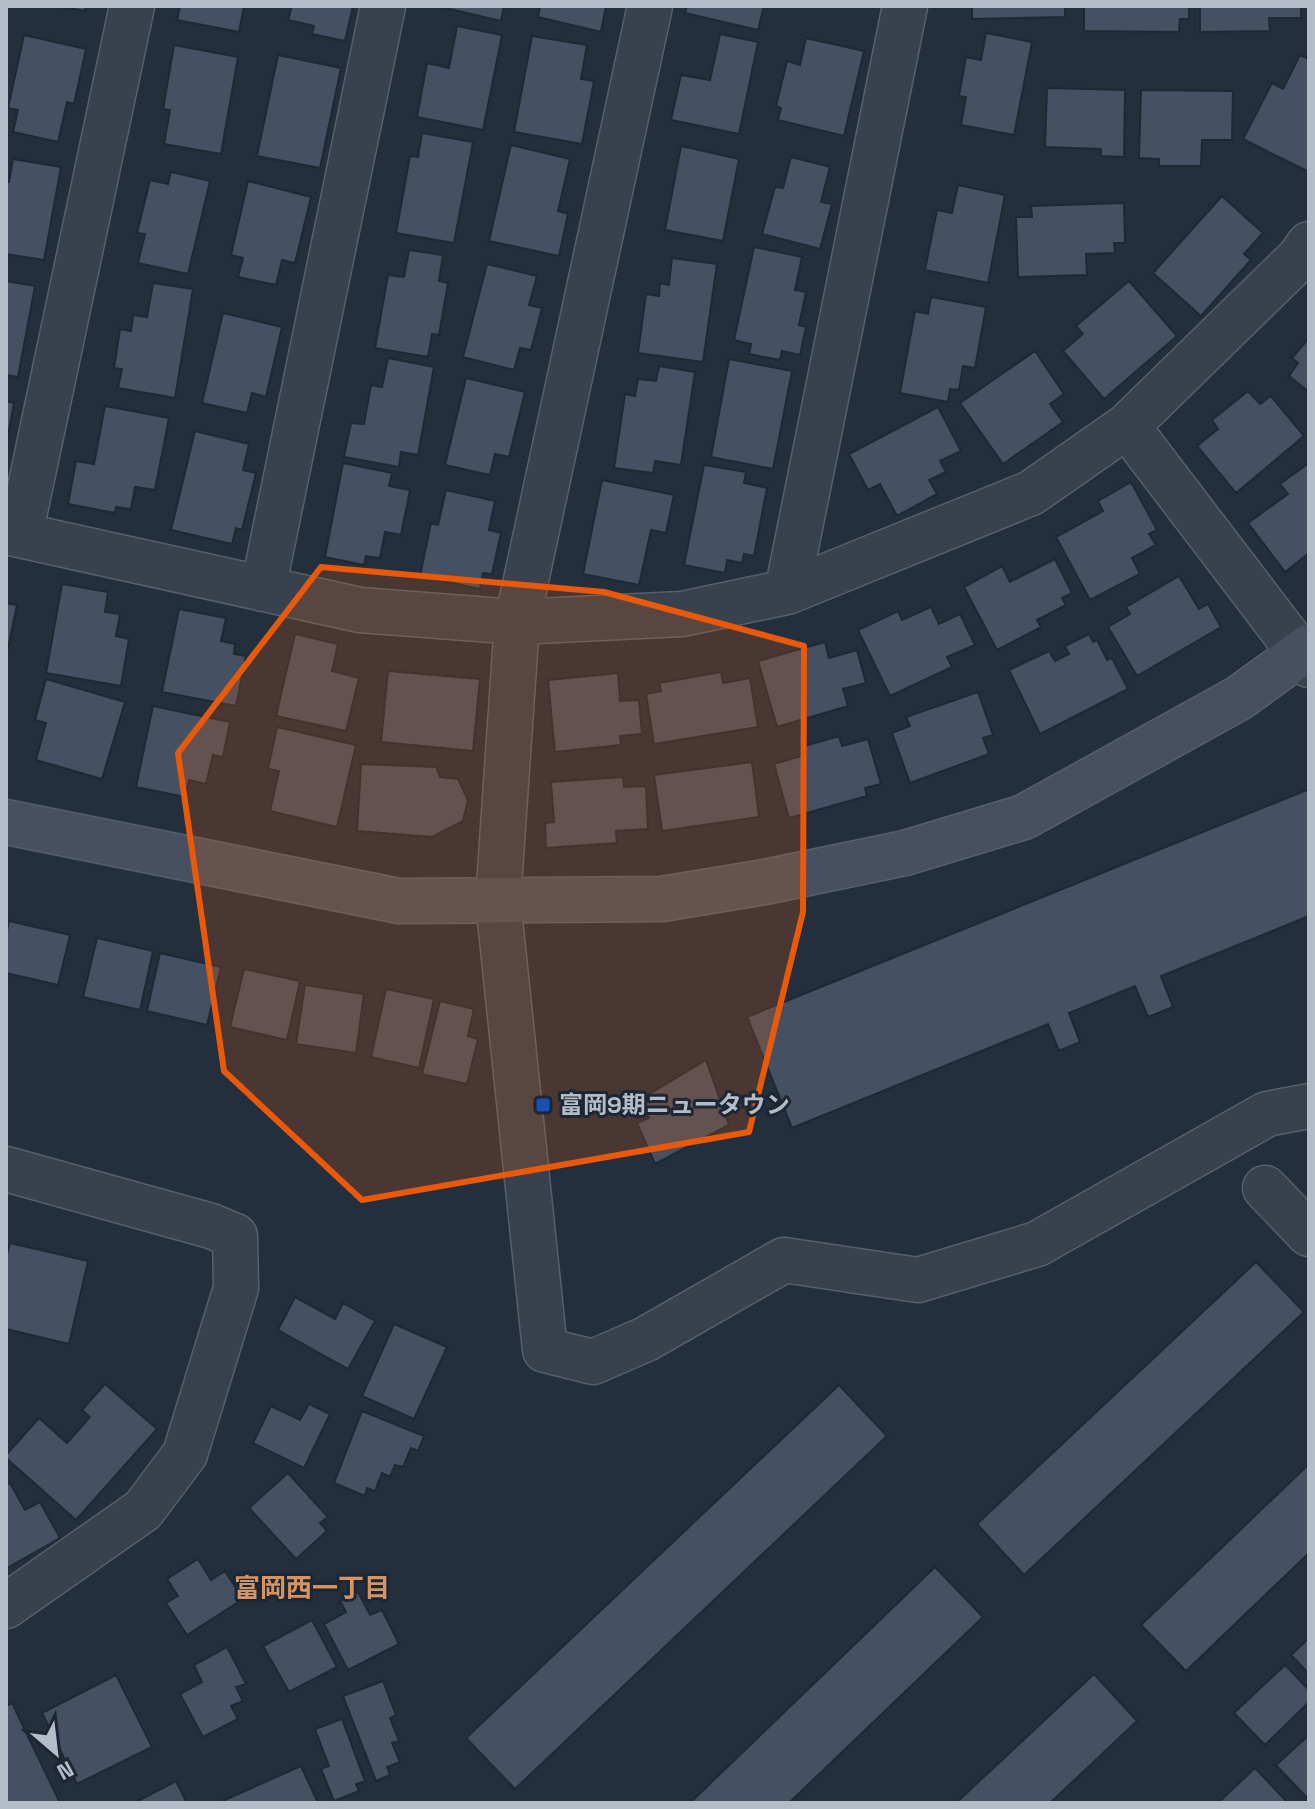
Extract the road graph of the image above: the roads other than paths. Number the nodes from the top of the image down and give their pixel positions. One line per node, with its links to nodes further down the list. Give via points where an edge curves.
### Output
1 (132, 6): 7 (street)
2 (383, 6): 8 (street)
3 (650, 6): 10 (street)
4 (905, 6): 9 (street)
5 (1309, 244): 6 (street)
6 (1127, 426): 9 (street, via 1031,493); 11 (street)
7 (13, 533): 8 (street)
8 (263, 589): 10 (street, via 360,610)
9 (787, 592): 10 (street, via 682,614)
10 (517, 622): 13 (street)
11 (1306, 656): 13 (street, via 1009,822 905,853 662,899)
12 (6, 822): 13 (street, via 399,901)
13 (498, 901): 14 (street, via 545,1350 593,1362 646,1339 784,1260 918,1280 1037,1244 1267,1114)
14 (1309, 1106)
15 (6, 1169): 18 (street, via 235,1236 236,1288 185,1454 143,1510)
16 (1265, 1188): 17 (street)
17 (1309, 1234)
18 (6, 1606)

